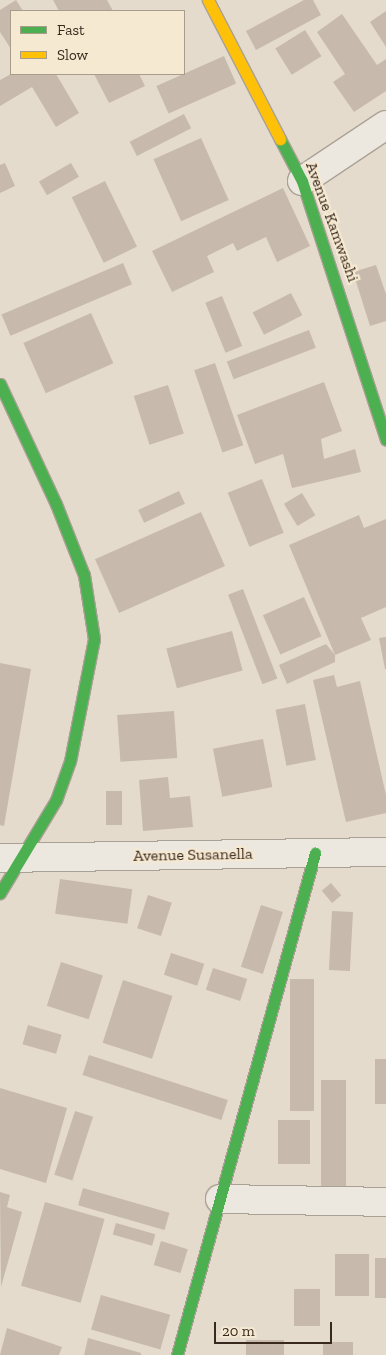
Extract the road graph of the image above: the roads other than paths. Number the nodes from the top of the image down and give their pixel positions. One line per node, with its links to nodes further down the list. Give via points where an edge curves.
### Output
1 (208, 0): 3 (street, Avenue Kamwashi)
2 (386, 125): 3 (street)
3 (302, 181): 5 (street, Avenue Kamwashi)
4 (0, 384): 8 (street, via 56,504 84,574 94,639 70,762 56,800)
5 (386, 440)
6 (386, 852): 7 (street, Avenue Susanella)
7 (316, 853): 8 (street, Avenue Susanella); 10 (street)
8 (10, 858): 9 (street)
9 (0, 893)
10 (220, 1199): 11 (street); 12 (street)
11 (386, 1202)
12 (177, 1355)

